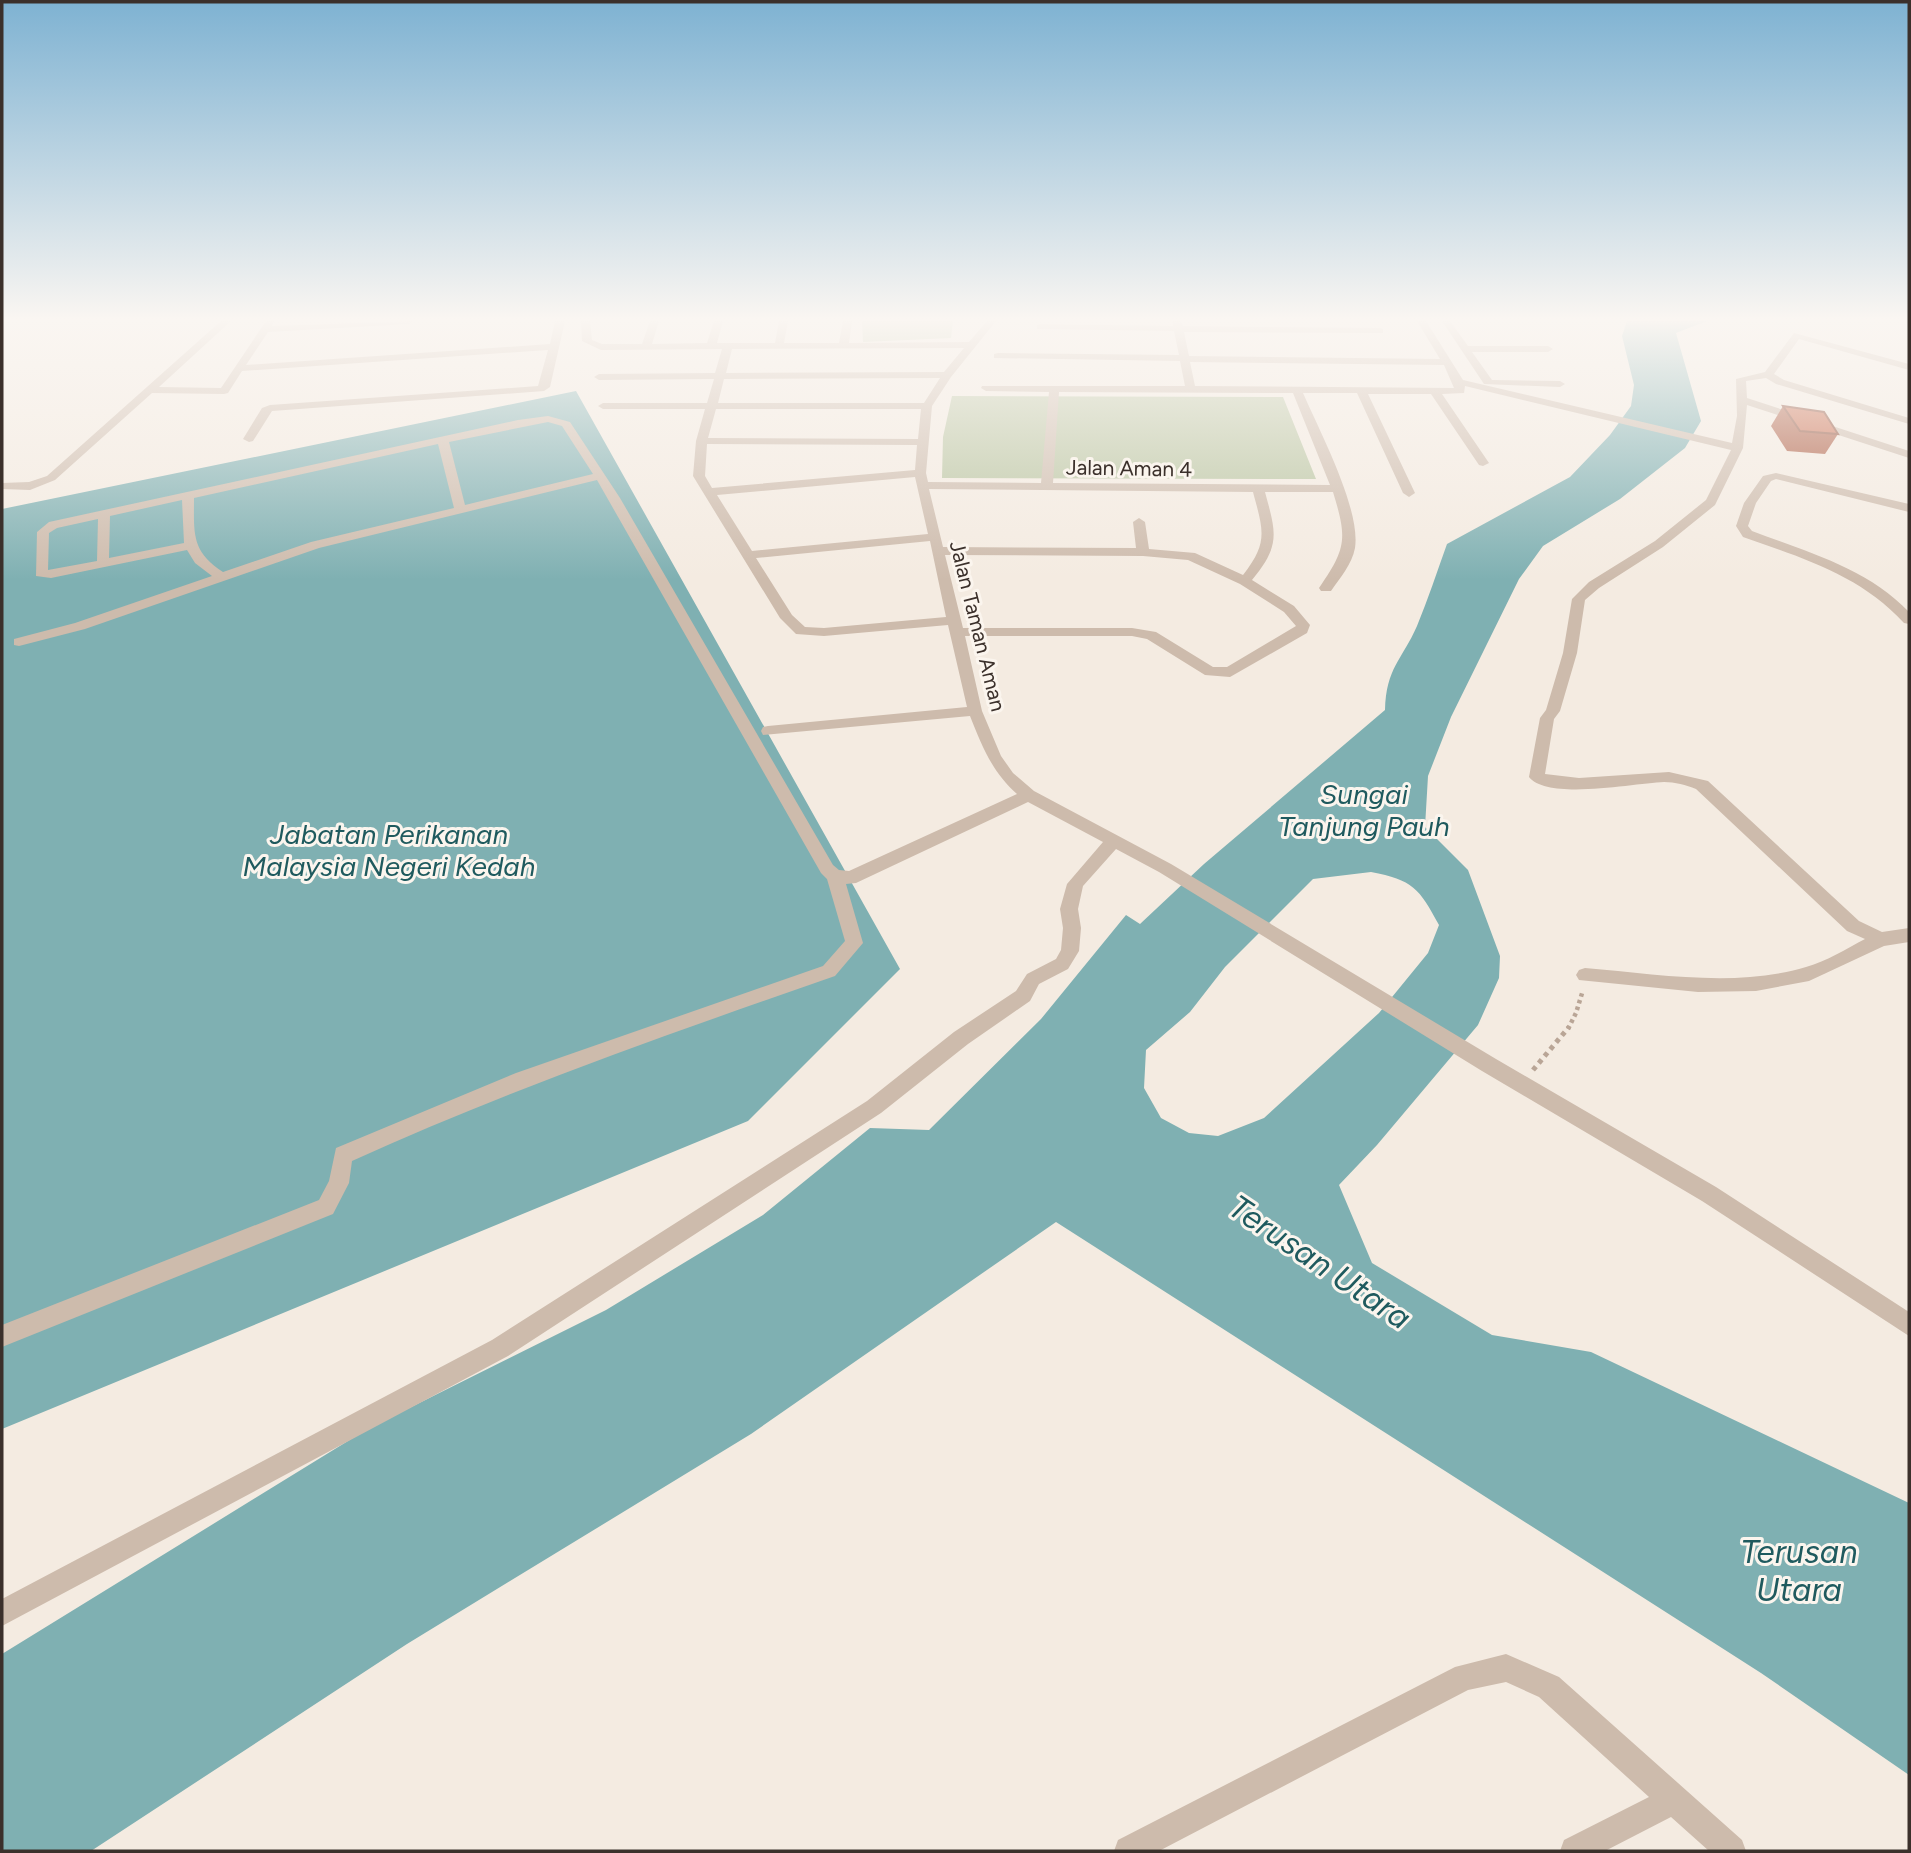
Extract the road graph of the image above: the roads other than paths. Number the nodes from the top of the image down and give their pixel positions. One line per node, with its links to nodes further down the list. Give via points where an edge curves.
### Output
1 (132, 407): 23 (street, via 51,478 30,486)
2 (277, 407): 14 (street, via 266,410)
3 (712, 407): 16 (street)
4 (927, 407): 17 (street, Jalan Taman Aman)
5 (1053, 407): 24 (street)
6 (1304, 407): 26 (street)
7 (1369, 407): 28 (street)
8 (1446, 407): 20 (street)
9 (1575, 407): 18 (street)
10 (1741, 407): 18 (street)
11 (1764, 407): 19 (street)
12 (1864, 407): 13 (street)
13 (1909, 421)
14 (249, 439)
15 (443, 441): 21 (street, via 518,423 558,420 572,431); 29 (street); 30 (street)
16 (702, 441): 17 (street); 27 (street, via 699,476)
17 (923, 442): 22 (street, Jalan Taman Aman)
18 (1737, 448): 51 (street, via 1710,502 1579,600 1537,777 1555,783 1665,777 1702,785 1853,926)
19 (1909, 455)
20 (1483, 463)
21 (599, 476): 30 (street); 49 (street)
22 (921, 479): 24 (street, Jalan Aman 4); 27 (street, Jalan Aman 4); 34 (street, Jalan Taman Aman)
23 (2, 486)
24 (1047, 486): 25 (street, Jalan Aman 4)
25 (1258, 489): 26 (street, Jalan Aman 4); 40 (street, via 1269,550)
26 (1336, 489): 41 (street, via 1347,517 1349,545 1345,561)
27 (709, 492): 37 (street)
28 (1409, 493)
29 (188, 496): 32 (street); 35 (street)
30 (460, 508): 39 (street, via 315,545)
31 (1909, 508): 42 (street, via 1776,476 1767,478 1750,503 1742,526 1747,534 1852,574 1873,586)
32 (104, 514): 38 (street); 38 (street, via 47,527 41,573)
33 (1139, 522): 36 (street)
34 (935, 544): 36 (street); 37 (street); 43 (street, Jalan Taman Aman)
35 (189, 546): 38 (street); 39 (street, via 205,567)
36 (1143, 552): 40 (street, via 1191,556)
37 (747, 555): 43 (street, via 787,618 802,631)
38 (103, 563)
39 (221, 578): 44 (street)
40 (1245, 581): 43 (street, via 1289,609 1302,629 1220,674 1151,635)
41 (1326, 588)
42 (1909, 620)
43 (954, 626): 45 (street, Jalan Taman Aman)
44 (19, 642)
45 (975, 711): 46 (street); 47 (street, Jalan Taman Aman, via 994,757)
46 (768, 731)
47 (1028, 795): 48 (street, Jalan Taman Aman); 49 (street, via 850,878)
48 (1113, 842): 53 (street, Jalan Taman Aman, via 1165,868 1709,1194); 55 (street, via 1075,884 1069,909 1070,951 1062,964 1033,979 1023,996 873,1107 500,1349)
49 (835, 876): 54 (street, via 854,943 829,971 613,1046 407,1125 344,1155 339,1183 326,1207)
50 (1909, 935): 51 (street)
51 (1881, 939): 52 (street, via 1807,975 1756,984)
52 (1586, 975)
53 (1909, 1325)
54 (2, 1336)
55 (2, 1613)
56 (1673, 1800): 57 (street, via 1549,1686 1506,1668 1465,1677); 58 (street); 59 (street)
57 (1129, 1851)
58 (1575, 1851)
59 (1731, 1851)

